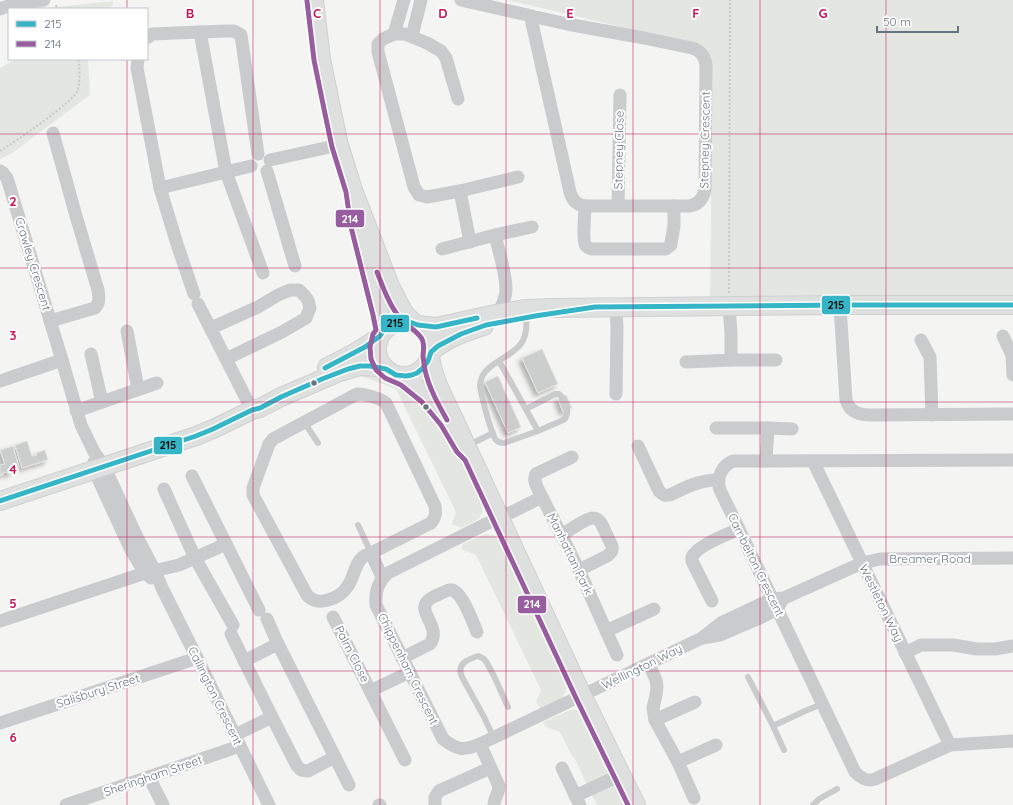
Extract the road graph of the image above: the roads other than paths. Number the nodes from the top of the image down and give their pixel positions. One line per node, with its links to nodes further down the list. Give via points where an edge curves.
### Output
1 (44, 0): 6 (street)
2 (314, 0): 16 (street, via 321,59)
3 (404, 0): 9 (street)
4 (421, 0): 10 (street)
5 (461, 0): 7 (street)
6 (0, 9)
7 (532, 16): 26 (street, via 571,195 578,204); 28 (street, Stepney Crescent, via 692,48 704,56 705,190 700,201 693,205)
8 (200, 32): 11 (street, via 152,34); 17 (street, via 225,31 241,35); 21 (street)
9 (394, 34): 10 (street); 25 (street, via 383,38 378,44 378,52 414,187 419,194 427,197)
10 (412, 36): 14 (street, via 441,51 446,58)
11 (148, 37)
12 (138, 60): 23 (street, via 137,68)
13 (620, 95): 27 (street, Stepney Close)
14 (458, 99)
15 (53, 133): 42 (street, via 99,299 95,308)
16 (339, 145): 19 (street); 24 (street)
17 (258, 154): 18 (street, via 252,158); 19 (street, via 265,154)
18 (251, 166): 19 (street, via 261,173); 21 (street)
19 (268, 166): 33 (street)
20 (0, 171): 42 (street, Crawley Crescent, via 7,178)
21 (226, 172): 23 (street); 34 (street)
22 (518, 178): 25 (street)
23 (160, 188): 44 (street, via 196,299)
24 (353, 190): 43 (street, via 390,286 404,313); 46 (street, via 358,225 380,314)
25 (460, 191): 31 (street)
26 (585, 206): 27 (street, Stepney Crescent); 28 (street, via 584,235 587,247 666,249 671,245)
27 (618, 206): 28 (street, Stepney Crescent)
28 (674, 206)
29 (532, 227): 30 (street)
30 (495, 235): 31 (street); 35 (street)
31 (470, 242): 32 (street)
32 (442, 249)
33 (295, 266)
34 (263, 272)
35 (506, 290): 40 (street); 41 (street)
36 (729, 306): 37 (street); 39 (street); 53 (street)
37 (843, 306): 38 (street); 70 (street, via 840,328 847,405 863,415)
38 (1013, 306)
39 (616, 307): 41 (street, via 552,308); 62 (street)
40 (498, 313): 41 (street); 43 (street, via 436,326)
41 (525, 313): 50 (street, via 461,334 438,346); 55 (lane, via 526,337 521,345)
42 (50, 321): 52 (street, Crawley Crescent)
43 (416, 324): 46 (street, via 398,322); 50 (street, via 428,336)
44 (211, 328): 51 (street); 51 (street, via 290,290 299,290 308,300 310,308 306,318)
45 (127, 331): 61 (street)
46 (381, 333): 57 (street, via 376,346 380,362); 66 (street, via 355,353 262,400)
47 (1003, 336): 58 (street, via 1012,354)
48 (921, 340): 70 (street, via 930,357)
49 (90, 354): 64 (street)
50 (430, 354): 57 (street, via 425,365 417,373 406,376); 79 (street, via 437,383)
51 (226, 359): 66 (street)
52 (62, 360): 59 (street); 68 (street, Crawley Crescent)
53 (731, 360): 54 (street); 56 (street)
54 (776, 360)
55 (498, 361): 65 (lane); 76 (lane, via 486,370 480,386)
56 (686, 362)
57 (393, 373): 66 (street, via 375,367 360,366 337,373); 79 (street, via 416,388 432,403)
58 (1013, 375)
59 (0, 381)
60 (157, 382): 61 (street)
61 (138, 389): 64 (street)
62 (616, 394)
63 (562, 397): 65 (lane, via 555,394)
64 (102, 402): 68 (street)
65 (526, 409): 75 (lane)
66 (252, 410): 84 (street, via 196,436)
67 (567, 410): 75 (lane, via 565,419)
68 (76, 411): 84 (street, Crawley Crescent)
69 (1013, 414): 70 (street)
70 (932, 415)
71 (304, 422): 77 (lane); 95 (street, via 357,394 386,403 436,512 431,523); 95 (street, via 273,438 253,488 253,495 307,596 313,600 325,601 340,594 347,588 363,557)
72 (716, 428): 73 (street)
73 (768, 428): 74 (street); 82 (street)
74 (792, 429)
75 (538, 431): 76 (lane, via 504,443 496,440)
76 (493, 433): 79 (lane)
77 (318, 443)
78 (638, 446): 86 (street, via 660,491 666,496 695,483)
79 (467, 450): 90 (street)
80 (572, 457): 88 (street, Manhattan Park, via 536,474 535,481)
81 (1013, 460): 83 (street)
82 (766, 461): 83 (street); 86 (street, via 731,462 723,469)
83 (813, 461): 98 (street, Westleton Way)
84 (97, 463): 89 (street); 100 (street, Callington Crescent, via 130,550)
85 (192, 476): 94 (street)
86 (718, 480): 92 (street, Cambelton Crescent, via 720,490)
87 (164, 489): 96 (street)
88 (542, 497): 90 (street); 93 (street, Manhattan Park)
89 (0, 501)
90 (499, 517): 101 (street); 120 (street)
91 (358, 525): 95 (lane)
92 (739, 529): 102 (street, via 710,543 695,552 692,557); 103 (street, Cambelton Crescent)
93 (562, 535): 99 (street, Manhattan Park); 99 (street, via 593,518 602,523 613,550 607,556)
94 (226, 544): 96 (street); 109 (street)
95 (371, 553): 101 (street)
96 (195, 558): 100 (street); 115 (street, via 232,630)
97 (1013, 558): 98 (street, Breamer Road, via 880,559)
98 (862, 563): 103 (street, Breamer Road); 111 (street, Westleton Way)
99 (579, 570): 107 (street, Manhattan Park)
100 (150, 572): 106 (street); 113 (street, Callington Crescent, via 162,588)
101 (382, 578): 114 (street, Chippenham Crescent, via 377,587 376,605)
102 (712, 601)
103 (777, 602): 116 (street, Wellington Way, via 721,623 702,638); 122 (street, Cambelton Crescent)
104 (654, 609): 107 (street)
105 (333, 617): 119 (street, Palm Close)
106 (0, 621)
107 (606, 631): 112 (street, Manhattan Park)
108 (477, 632): 114 (street, via 463,600 454,590 449,590 424,605 433,629 430,644)
109 (278, 644): 115 (street); 135 (street)
110 (1013, 646): 111 (street, via 977,649 953,645 921,645)
111 (906, 653): 133 (street, Westleton Way)
112 (617, 655)
113 (197, 658): 126 (street, Salisbury Street); 129 (street, Callington Crescent)
114 (402, 658): 117 (street, Chippenham Crescent)
115 (244, 661): 124 (street)
116 (649, 664): 120 (street, Wellington Way); 125 (street, via 657,687 653,708)
117 (410, 672): 119 (street, Palm Close); 131 (street, Chippenham Crescent, via 443,739 455,748 472,748)
118 (748, 677): 127 (lane)
119 (370, 691): 136 (street, Palm Close)
120 (582, 695): 128 (street, Chippenham Crescent); 140 (street)
121 (695, 702): 125 (street)
122 (822, 704): 127 (lane); 133 (street, Cambelton Crescent, via 856,772 866,780 875,779)
123 (508, 707): 128 (lane, via 484,659 478,656 463,664 460,668 462,677)
124 (272, 716): 129 (street, Sheringham Street); 135 (street, via 301,770 308,771)
125 (655, 720): 137 (street)
126 (0, 723)
127 (773, 726): 134 (lane)
128 (494, 738): 131 (street, Chippenham Crescent)
129 (237, 741): 141 (street, Sheringham Street); 148 (street, Callington Crescent)
130 (1013, 741): 133 (street, Cambelton Crescent)
131 (480, 744): 138 (street)
132 (716, 745): 137 (street)
133 (950, 745)
134 (784, 750)
135 (335, 757): 142 (street)
136 (405, 760)
137 (678, 762): 144 (street)
138 (490, 768): 149 (street, via 439,791 435,797); 150 (street, via 499,786)
139 (562, 768): 145 (street)
140 (621, 775): 145 (street); 151 (street)
141 (149, 777): 146 (street, Sheringham Street); 147 (street)
142 (349, 785)
143 (837, 789): 152 (lane)
144 (694, 798)
145 (578, 800)
146 (66, 805)
147 (163, 805)
148 (269, 805)
149 (435, 805)
150 (494, 805)
151 (636, 805)
152 (813, 805)

